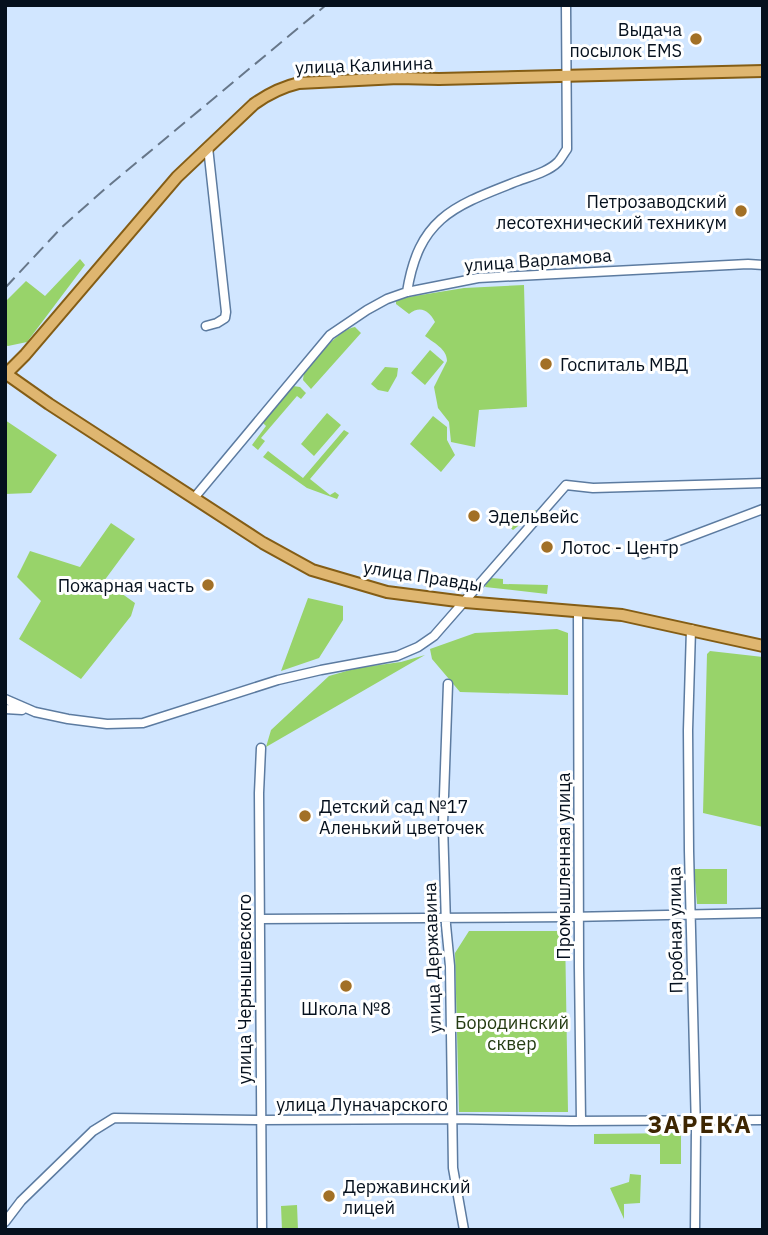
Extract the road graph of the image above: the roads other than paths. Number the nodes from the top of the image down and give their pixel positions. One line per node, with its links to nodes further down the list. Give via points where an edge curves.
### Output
1 (566, 5): 3 (street)
2 (763, 71): 3 (main road, улица Калинина)
3 (567, 77): 4 (main road, улица Калинина, via 299,83 265,96); 6 (street, via 567,149 559,162 454,209 435,223 413,264)
4 (208, 147): 7 (street, via 226,313 222,321); 8 (main road, улица Калинина)
5 (763, 265): 6 (street, улица Варламова, via 478,278)
6 (407, 292): 10 (street, улица Варламова, via 367,310 330,335)
7 (206, 327)
8 (5, 375): 10 (main road, улица Правды)
9 (763, 483): 13 (street, via 566,485)
10 (194, 498): 13 (main road, улица Правды, via 312,570 387,592)
11 (763, 509): 12 (street)
12 (644, 554)
13 (465, 602): 14 (main road, улица Правды); 20 (street, via 434,636 397,656 278,680 142,723 107,724)
14 (578, 611): 15 (main road, улица Правды); 25 (street, Промышленная улица)
15 (691, 629): 16 (main road, улица Правды); 23 (street, Пробная улица)
16 (763, 646)
17 (448, 684): 24 (street, улица Державина, via 443,820)
18 (5, 699): 20 (street)
19 (5, 709): 20 (street)
20 (35, 712)
21 (261, 748): 26 (street, улица Чернышевского)
22 (763, 913): 23 (street)
23 (691, 914): 25 (street); 29 (street, Пробная улица)
24 (446, 917): 25 (street); 26 (street); 27 (street, улица Державина)
25 (579, 917): 31 (street, Промышленная улица)
26 (260, 919): 28 (street, улица Чернышевского)
27 (452, 1119): 28 (street, улица Луначарского); 31 (street, улица Луначарского); 34 (street, улица Державина, via 453,1168)
28 (261, 1120): 32 (street, улица Луначарского, via 114,1118 93,1131); 33 (street, улица Чернышевского)
29 (696, 1120): 30 (street, улица Луначарского); 31 (street, улица Луначарского); 35 (street, Пробная улица)
30 (763, 1120)
31 (581, 1121)
32 (5, 1223)
33 (262, 1230)
34 (464, 1230)
35 (695, 1230)

